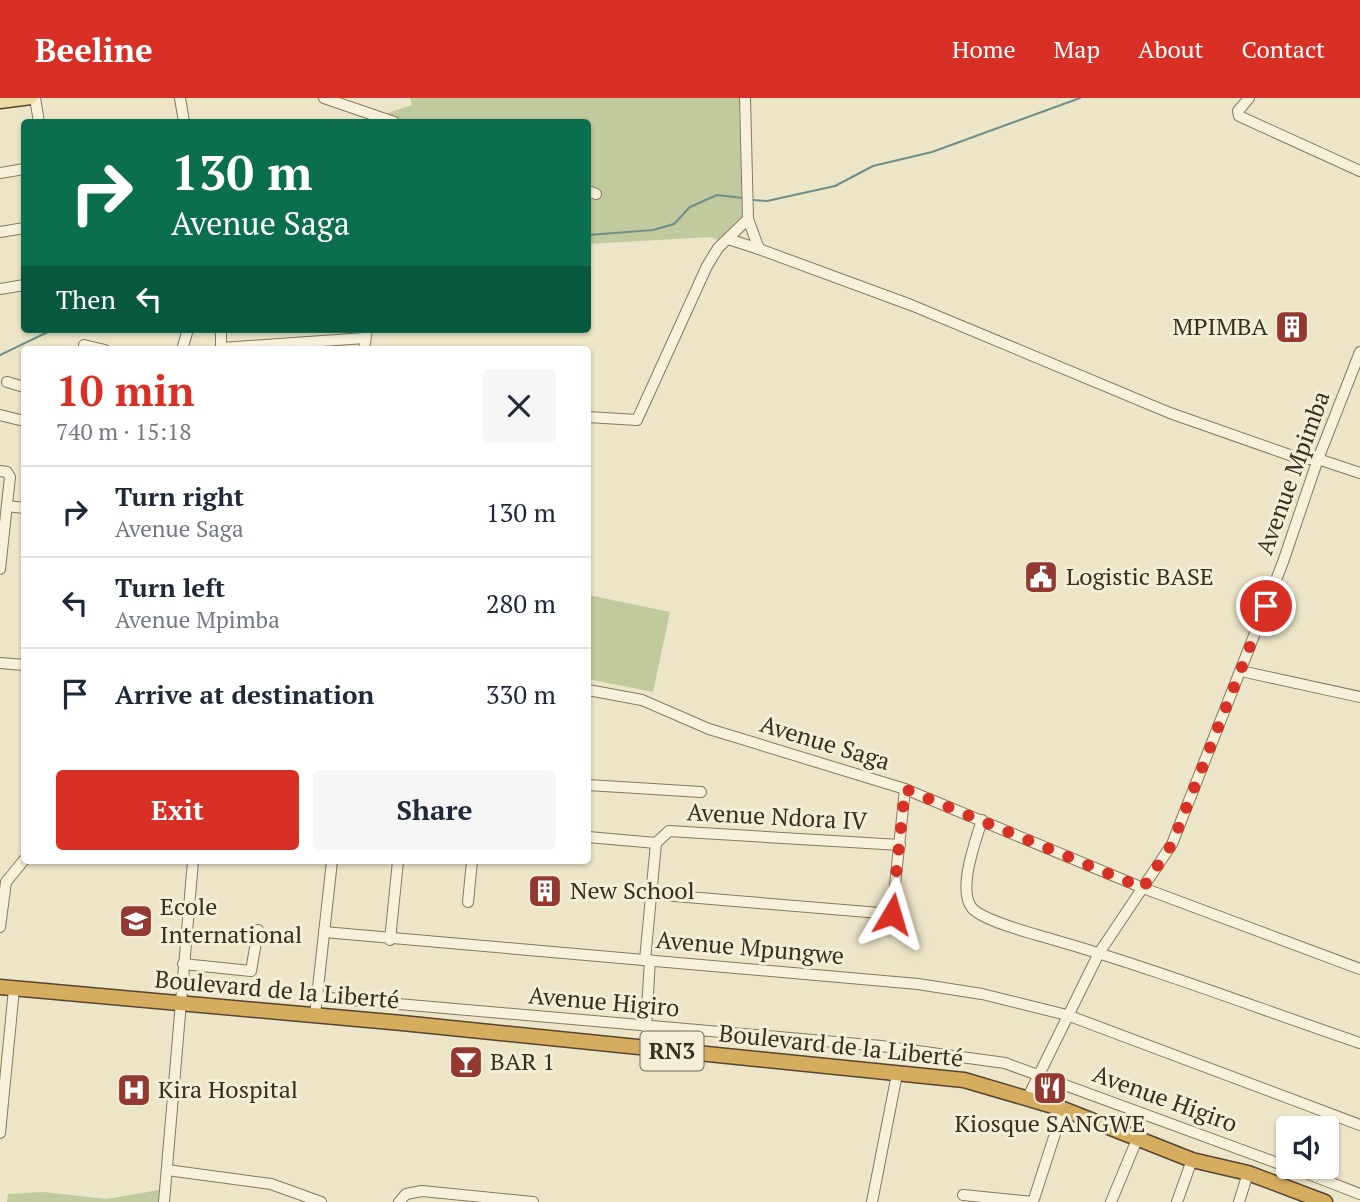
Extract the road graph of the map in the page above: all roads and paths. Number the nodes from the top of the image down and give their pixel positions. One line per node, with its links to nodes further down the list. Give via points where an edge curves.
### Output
1 (33, 98): 6 (main road); 7 (street)
2 (180, 98): 8 (street)
3 (324, 98): 9 (street)
4 (745, 98): 13 (street)
5 (1249, 98): 11 (street, via 1239,116)
6 (0, 102)
7 (38, 119)
8 (184, 119)
9 (385, 119)
10 (21, 170): 12 (street)
11 (1360, 171)
12 (0, 173)
13 (748, 219): 16 (street); 17 (street)
14 (21, 228): 15 (street)
15 (0, 232)
16 (728, 239): 17 (street); 29 (street, via 707,266 637,420)
17 (759, 249): 31 (street, via 911,305 1170,413 1301,459)
18 (21, 286): 19 (street)
19 (0, 289)
20 (366, 333): 21 (street)
21 (329, 344): 24 (street)
22 (84, 345): 23 (street)
23 (88, 346)
24 (286, 346)
25 (1360, 352): 31 (street, Avenue Mpimba)
26 (7, 382): 27 (street)
27 (21, 386)
28 (0, 415): 30 (street)
29 (591, 416)
30 (21, 420)
31 (1318, 460): 33 (street); 40 (street, Avenue Mpimba)
32 (0, 471): 34 (street, via 10,477)
33 (1360, 473)
34 (7, 506): 35 (street); 36 (street)
35 (21, 508)
36 (0, 563): 37 (street)
37 (0, 569)
38 (0, 663): 39 (street)
39 (21, 665)
40 (1241, 671): 42 (street); 55 (street, Avenue Mpimba, via 1172,844)
41 (591, 691): 44 (street, Avenue Saga, via 642,701 709,729)
42 (1360, 697)
43 (591, 785): 45 (street)
44 (905, 789): 46 (street, Avenue Saga); 49 (street)
45 (701, 792)
46 (982, 820): 55 (street, Avenue Saga); 62 (street, via 968,868 973,909 1028,932)
47 (591, 837): 48 (street)
48 (656, 843): 49 (street, Avenue Ndora IV, via 669,831); 56 (street)
49 (900, 845): 56 (street, via 892,914)
50 (21, 863): 58 (street, via 6,881)
51 (193, 864): 64 (street)
52 (332, 864): 60 (street)
53 (398, 864): 61 (street)
54 (472, 864): 57 (street)
55 (1143, 888): 62 (street, Avenue Mpimba); 65 (street, Avenue Saga)
56 (651, 894): 63 (street)
57 (468, 902)
58 (0, 927)
59 (258, 930): 64 (street, via 251,971)
60 (324, 932): 61 (street, Avenue Mpungwe); 67 (street)
61 (390, 940): 63 (street, Avenue Mpungwe)
62 (1099, 953): 70 (street, Avenue Mpimba); 72 (street)
63 (648, 960): 70 (street, Avenue Mpungwe, via 918,984); 71 (street)
64 (183, 964): 68 (street)
65 (1360, 969)
66 (7, 988): 68 (highway, Boulevard de la Liberté / RN3); 73 (street)
67 (318, 997): 69 (street); 71 (street, Avenue Higiro)
68 (181, 1005): 69 (highway, Boulevard de la Liberté / RN3); 84 (street)
69 (315, 1015): 74 (highway, Boulevard de la Liberté / RN3)
70 (1068, 1015): 75 (street, Avenue Mpimba); 79 (street, Avenue Mpungwe)
71 (646, 1027): 75 (street, Avenue Higiro, via 932,1052 1005,1063)
72 (1360, 1043)
73 (3, 1058): 78 (street)
74 (897, 1074): 76 (highway, Boulevard de la Liberté / RN3, via 964,1080); 95 (street)
75 (1039, 1074): 76 (street, Avenue Mpimba); 83 (street, Avenue Higiro)
76 (1028, 1097): 77 (highway, Boulevard de la Liberté / RN3)
77 (1063, 1109): 81 (highway, Boulevard de la Liberté / RN3); 96 (street)
78 (1, 1115): 80 (street)
79 (1360, 1125)
80 (0, 1133)
81 (1138, 1137): 82 (highway, Boulevard de la Liberté / RN3); 97 (street)
82 (1192, 1160): 85 (highway, Boulevard de la Liberté / RN3); 98 (street)
83 (1276, 1162)
84 (167, 1170): 89 (street, via 271,1184); 91 (street)
85 (1248, 1173): 99 (street); 100 (highway, Boulevard de la Liberté / RN3)
86 (1321, 1179): 87 (street, Avenue Higiro)
87 (1360, 1194)
88 (963, 1195): 96 (street)
89 (305, 1198): 92 (street)
90 (490, 1200): 93 (street, via 422,1191 406,1194); 94 (street)
91 (164, 1202)
92 (321, 1202)
93 (399, 1202)
94 (533, 1202)
95 (873, 1202)
96 (1033, 1202)
97 (1111, 1202)
98 (1177, 1202)
99 (1239, 1202)
100 (1325, 1202)

